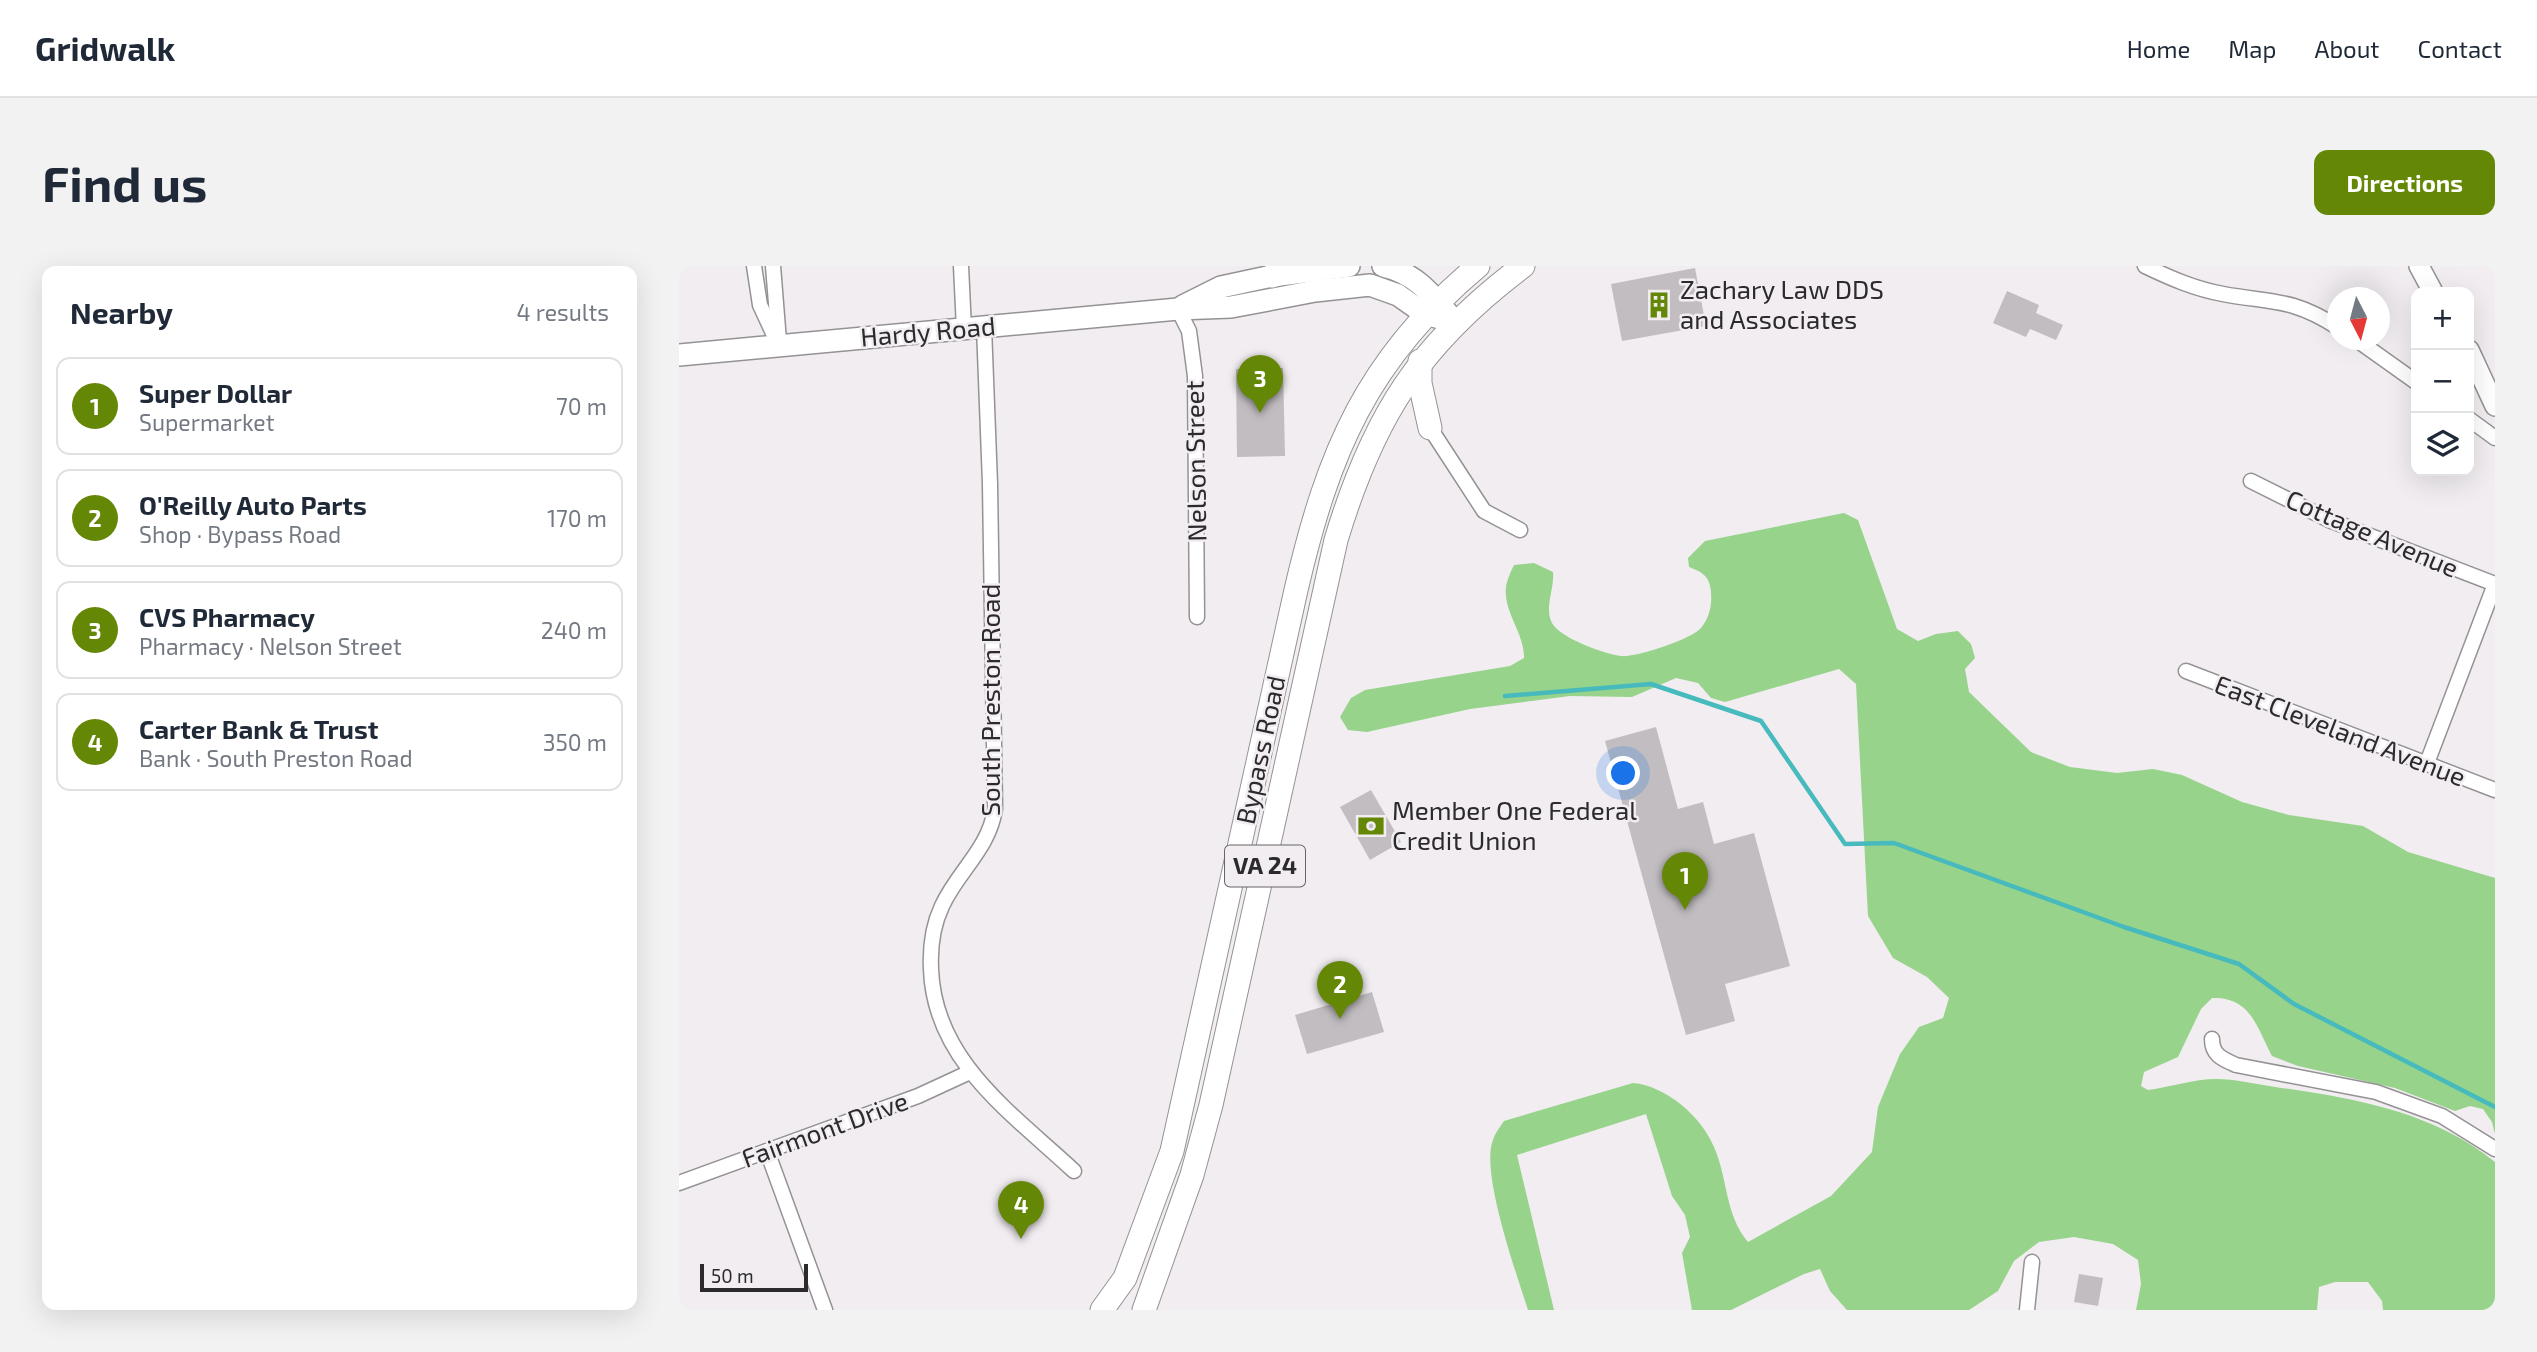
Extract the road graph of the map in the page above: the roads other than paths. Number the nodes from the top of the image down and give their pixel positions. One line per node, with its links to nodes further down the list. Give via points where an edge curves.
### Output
1 (754, 266): 18 (street, via 759,305)
2 (773, 266): 18 (street)
3 (961, 266): 17 (street, South Preston Road)
4 (1305, 266): 11 (main road)
5 (1349, 266): 11 (main road, Hardy Road)
6 (1383, 266): 13 (main road, Hardy Road, via 1421,282)
7 (1478, 266): 13 (main road, Bypass Road / VA 24)
8 (1523, 266): 15 (main road, VA 24)
9 (2145, 266): 16 (street, via 2201,289 2295,304)
10 (2419, 266): 12 (street)
11 (1272, 276): 14 (main road, Hardy Road, via 1221,287)
12 (2430, 287)
13 (1431, 308): 14 (main road, Hardy Road, via 1383,288 1354,285 1231,307); 15 (main road, Hardy Road); 40 (main road, Bypass Road / VA 24, via 1363,398 1329,468 1313,517)
14 (1178, 309): 17 (main road, Hardy Road); 32 (street, Nelson Street, via 1189,331 1195,376)
15 (1455, 321): 21 (main road, Bypass Road / VA 24)
16 (2327, 322)
17 (974, 328): 18 (main road, Hardy Road); 37 (street, South Preston Road, via 990,498 995,809 987,839 940,908 930,956 937,1011)
18 (779, 346): 20 (main road, Hardy Road)
19 (2371, 350): 23 (street)
20 (679, 355)
21 (1420, 361): 25 (main road, Bypass Road / VA 24); 27 (main road)
22 (2474, 361): 24 (street)
23 (2411, 378)
24 (2495, 406)
25 (1381, 422): 27 (main road, via 1402,415); 47 (main road, Bypass Road / VA 24, via 1363,458 1336,540 1211,1105 1192,1175)
26 (2474, 423): 28 (street)
27 (1430, 428): 30 (street, via 1484,511)
28 (2495, 438)
29 (2251, 481): 31 (street, Cottage Avenue, via 2329,520)
30 (1520, 530)
31 (2495, 584): 34 (street)
32 (1197, 617)
33 (2186, 671): 34 (street, East Cleveland Avenue)
34 (2427, 764): 35 (street, East Cleveland Avenue)
35 (2495, 790)
36 (2212, 1039): 38 (street, via 2220,1059 2376,1092 2442,1116)
37 (970, 1072): 39 (street, Fairmont Drive, via 918,1096); 41 (street, South Preston Road)
38 (2495, 1149)
39 (767, 1151): 42 (street, Fairmont Drive); 44 (street)
40 (1167, 1166): 45 (main road, Bypass Road / VA 24, via 1125,1278); 46 (main road, via 1151,1240)
41 (1074, 1171)
42 (679, 1183)
43 (2032, 1262): 48 (street)
44 (825, 1310)
45 (1102, 1310)
46 (1124, 1310)
47 (1144, 1310)
48 (2027, 1310)

